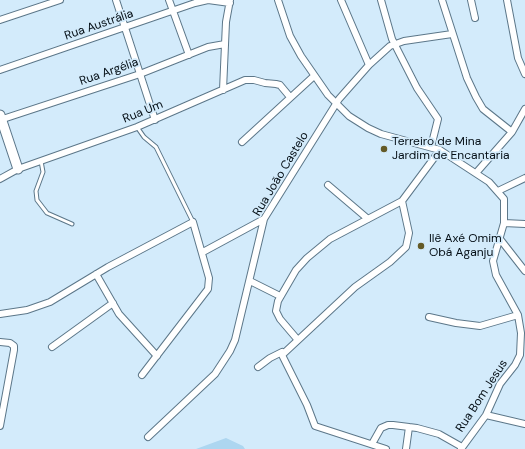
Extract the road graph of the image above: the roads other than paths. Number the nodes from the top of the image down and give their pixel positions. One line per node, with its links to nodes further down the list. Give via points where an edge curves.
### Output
1 (60, 0): 14 (street)
2 (116, 0): 15 (street)
3 (169, 0): 12 (street)
4 (208, 0): 11 (street, Rua Austrália); 12 (street, Rua Austrália)
5 (278, 0): 24 (street, via 292,40)
6 (341, 0): 20 (street)
7 (380, 0): 17 (street)
8 (442, 0): 16 (street)
9 (471, 0): 13 (street)
10 (507, 0): 23 (street, via 518,58)
11 (230, 2): 18 (street)
12 (173, 10): 15 (street, Rua Austrália); 19 (street)
13 (475, 18)
14 (0, 20)
15 (125, 27): 21 (street, Rua Austrália); 22 (street)
16 (452, 34): 17 (street); 32 (street, via 479,104 490,116)
17 (395, 43): 20 (street, Rua João Castelo); 34 (street, via 418,88 438,119)
18 (224, 44): 19 (street, Rua Argélia); 25 (street)
19 (189, 55): 22 (street, Rua Argélia)
20 (369, 65): 27 (street, Rua João Castelo)
21 (0, 70)
22 (140, 74): 29 (street, Rua Argélia); 30 (street)
23 (525, 74)
24 (314, 76): 26 (street); 27 (street)
25 (223, 90): 26 (street, Rua Um, via 245,80 254,80 280,85); 30 (street, Rua Um)
26 (290, 97): 33 (street)
27 (336, 104): 34 (street, via 368,128 397,139); 45 (street, Rua João Castelo)
28 (525, 108): 32 (street)
29 (1, 118): 37 (street)
30 (155, 120): 31 (street, Rua Um)
31 (137, 126): 36 (street, Rua Um); 46 (lane, via 144,137 156,147)
32 (512, 132): 38 (street)
33 (242, 142)
34 (431, 146): 35 (street)
35 (440, 150): 38 (street); 43 (street)
36 (41, 160): 37 (street, Rua Um); 48 (lane, via 44,172 36,192 37,200 47,213)
37 (18, 169): 40 (street, Rua Um)
38 (476, 173): 42 (street)
39 (525, 178): 42 (street)
40 (0, 179)
41 (328, 185): 44 (street)
42 (498, 191): 47 (street, Rua Bom Jesus, via 504,199)
43 (402, 201): 44 (street); 60 (street, via 409,234 408,243 403,250 355,287)
44 (368, 219): 55 (street, via 343,231 321,246 296,270)
45 (264, 220): 51 (street); 54 (street, Rua João Castelo)
46 (193, 222): 51 (street); 53 (street)
47 (504, 223): 49 (street); 50 (street, Rua Bom Jesus)
48 (72, 224)
49 (525, 224)
50 (500, 239): 52 (street); 58 (street, Rua Bom Jesus, via 494,256 494,266)
51 (202, 252): 64 (street, via 209,278 208,289)
52 (525, 271)
53 (96, 274): 56 (street); 57 (street, via 41,306)
54 (250, 281): 55 (street); 71 (street, Rua João Castelo, via 235,340 222,364 215,374)
55 (280, 296): 60 (street, via 276,313)
56 (112, 303): 62 (street); 64 (street)
57 (0, 314)
58 (518, 315): 59 (street, via 480,326); 67 (street, Rua Bom Jesus, via 521,333 520,355 500,384)
59 (429, 317)
60 (297, 339): 63 (street)
61 (0, 342): 69 (street, via 10,343 14,350)
62 (52, 347)
63 (282, 352): 65 (street); 72 (street, via 283,360 315,426)
64 (157, 356): 66 (street)
65 (258, 367)
66 (142, 375)
67 (486, 415): 68 (street); 73 (street, Rua Bom Jesus)
68 (525, 424)
69 (0, 426)
70 (409, 427): 72 (street, via 384,426 378,431); 73 (street, via 439,434); 75 (street)
71 (148, 437)
72 (372, 444): 74 (street)
73 (461, 448)
74 (386, 449)
75 (406, 449)

